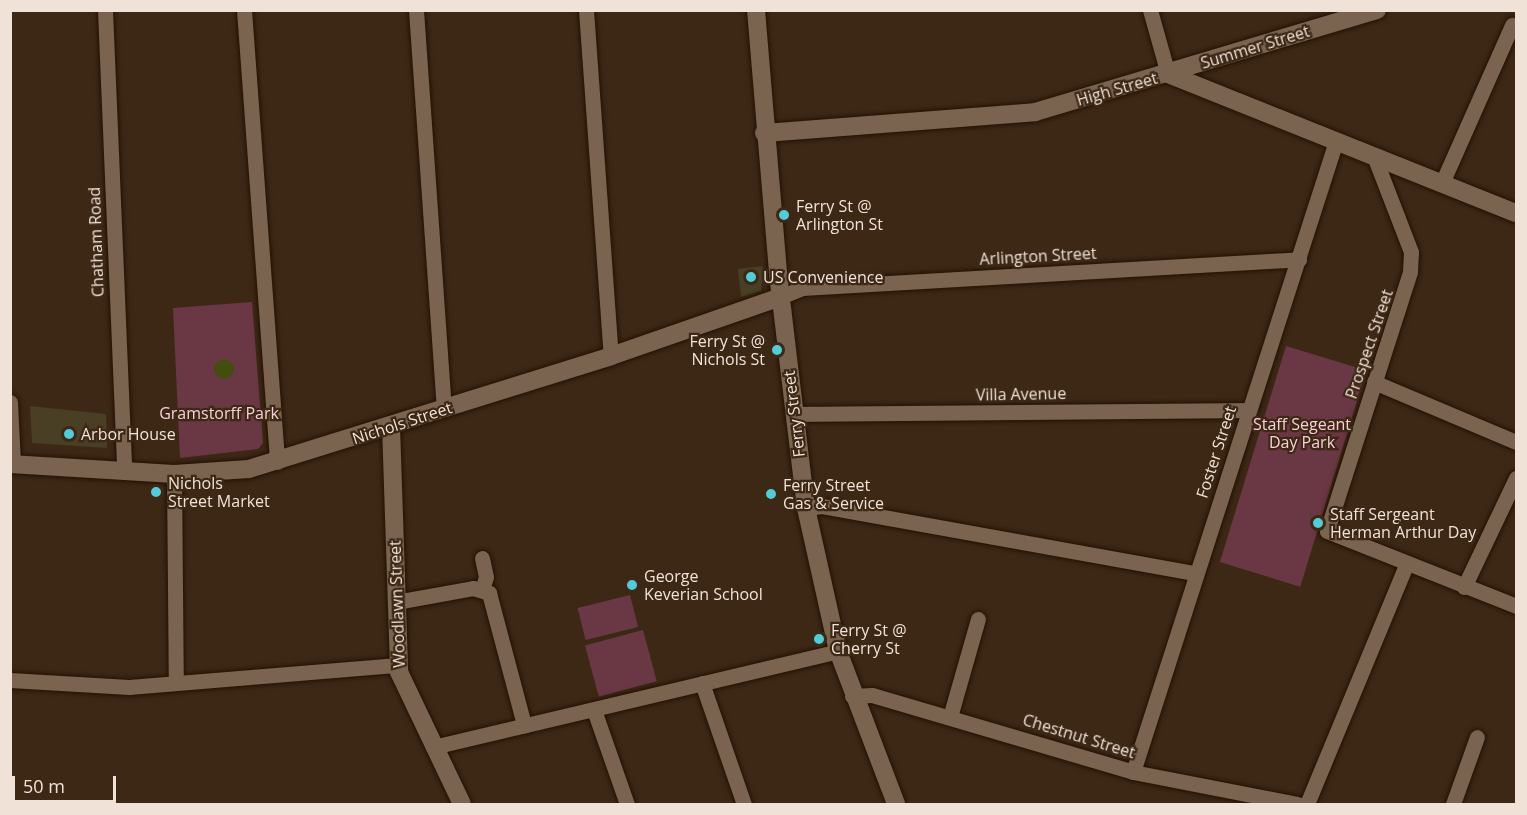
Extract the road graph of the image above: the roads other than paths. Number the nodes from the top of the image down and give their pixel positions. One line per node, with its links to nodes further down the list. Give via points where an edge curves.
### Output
1 (105, 10): 28 (street, Chatham Road)
2 (244, 10): 26 (street)
3 (416, 10): 21 (street)
4 (586, 10): 18 (street)
5 (756, 10): 11 (street, Ferry Street)
6 (1150, 10): 10 (street)
7 (1377, 10): 8 (street, Summer Street)
8 (1339, 16): 10 (street, Summer Street)
9 (1512, 21): 14 (street)
10 (1168, 74): 11 (street, High Street, via 1035,112); 12 (street, High Street)
11 (764, 134): 17 (street, Ferry Street)
12 (1335, 144): 13 (street, High Street); 16 (street, Foster Street)
13 (1374, 156): 14 (street, High Street); 19 (street, Prospect Street, via 1411,252 1405,299)
14 (1442, 183): 15 (street, High Street)
15 (1516, 213)
16 (1299, 259): 17 (street, Arlington Street, via 802,288); 22 (street, Foster Street)
17 (780, 297): 18 (street, Nichols Street); 23 (street, Ferry Street)
18 (611, 356): 21 (street, Nichols Street)
19 (1374, 382): 25 (street); 33 (street, Prospect Street, via 1327,531)
20 (10, 402): 27 (street)
21 (444, 409): 24 (street, Nichols Street)
22 (1248, 410): 23 (street, Villa Avenue); 34 (street, Foster Street)
23 (794, 414): 31 (street, Ferry Street)
24 (391, 426): 26 (street, Nichols Street); 37 (street, Woodlawn Street)
25 (1516, 442)
26 (277, 462): 29 (street, Nichols Street, via 225,473)
27 (12, 464): 28 (street, Nichols Street)
28 (124, 471): 29 (street, Nichols Street)
29 (174, 474): 43 (street)
30 (1516, 478): 35 (street)
31 (806, 508): 34 (street, via 822,506); 40 (street, Ferry Street)
32 (482, 558): 36 (street, via 486,577)
33 (1406, 565): 35 (street, Prospect Street); 57 (street)
34 (1196, 573): 51 (street, Foster Street)
35 (1464, 587): 38 (street, Prospect Street)
36 (482, 589): 37 (street); 48 (street, via 494,602)
37 (396, 602): 41 (street, Woodlawn Street)
38 (1516, 606)
39 (978, 619): 47 (street)
40 (838, 651): 44 (street); 45 (street, Ferry Street)
41 (398, 665): 43 (street); 50 (street, Woodlawn Street)
42 (10, 680): 43 (street, via 122,687)
43 (176, 683)
44 (702, 683): 46 (street); 54 (street)
45 (852, 696): 47 (street, Chestnut Street, via 872,695); 55 (street, Ferry Street)
46 (594, 710): 48 (street); 53 (street)
47 (950, 717): 51 (street, Chestnut Street)
48 (524, 725): 50 (street)
49 (1477, 737): 58 (street)
50 (433, 747): 52 (street, Woodlawn Street)
51 (1133, 772): 56 (street, Chestnut Street)
52 (462, 804)
53 (627, 804)
54 (744, 804)
55 (896, 804)
56 (1297, 804)
57 (1307, 804)
58 (1453, 804)

